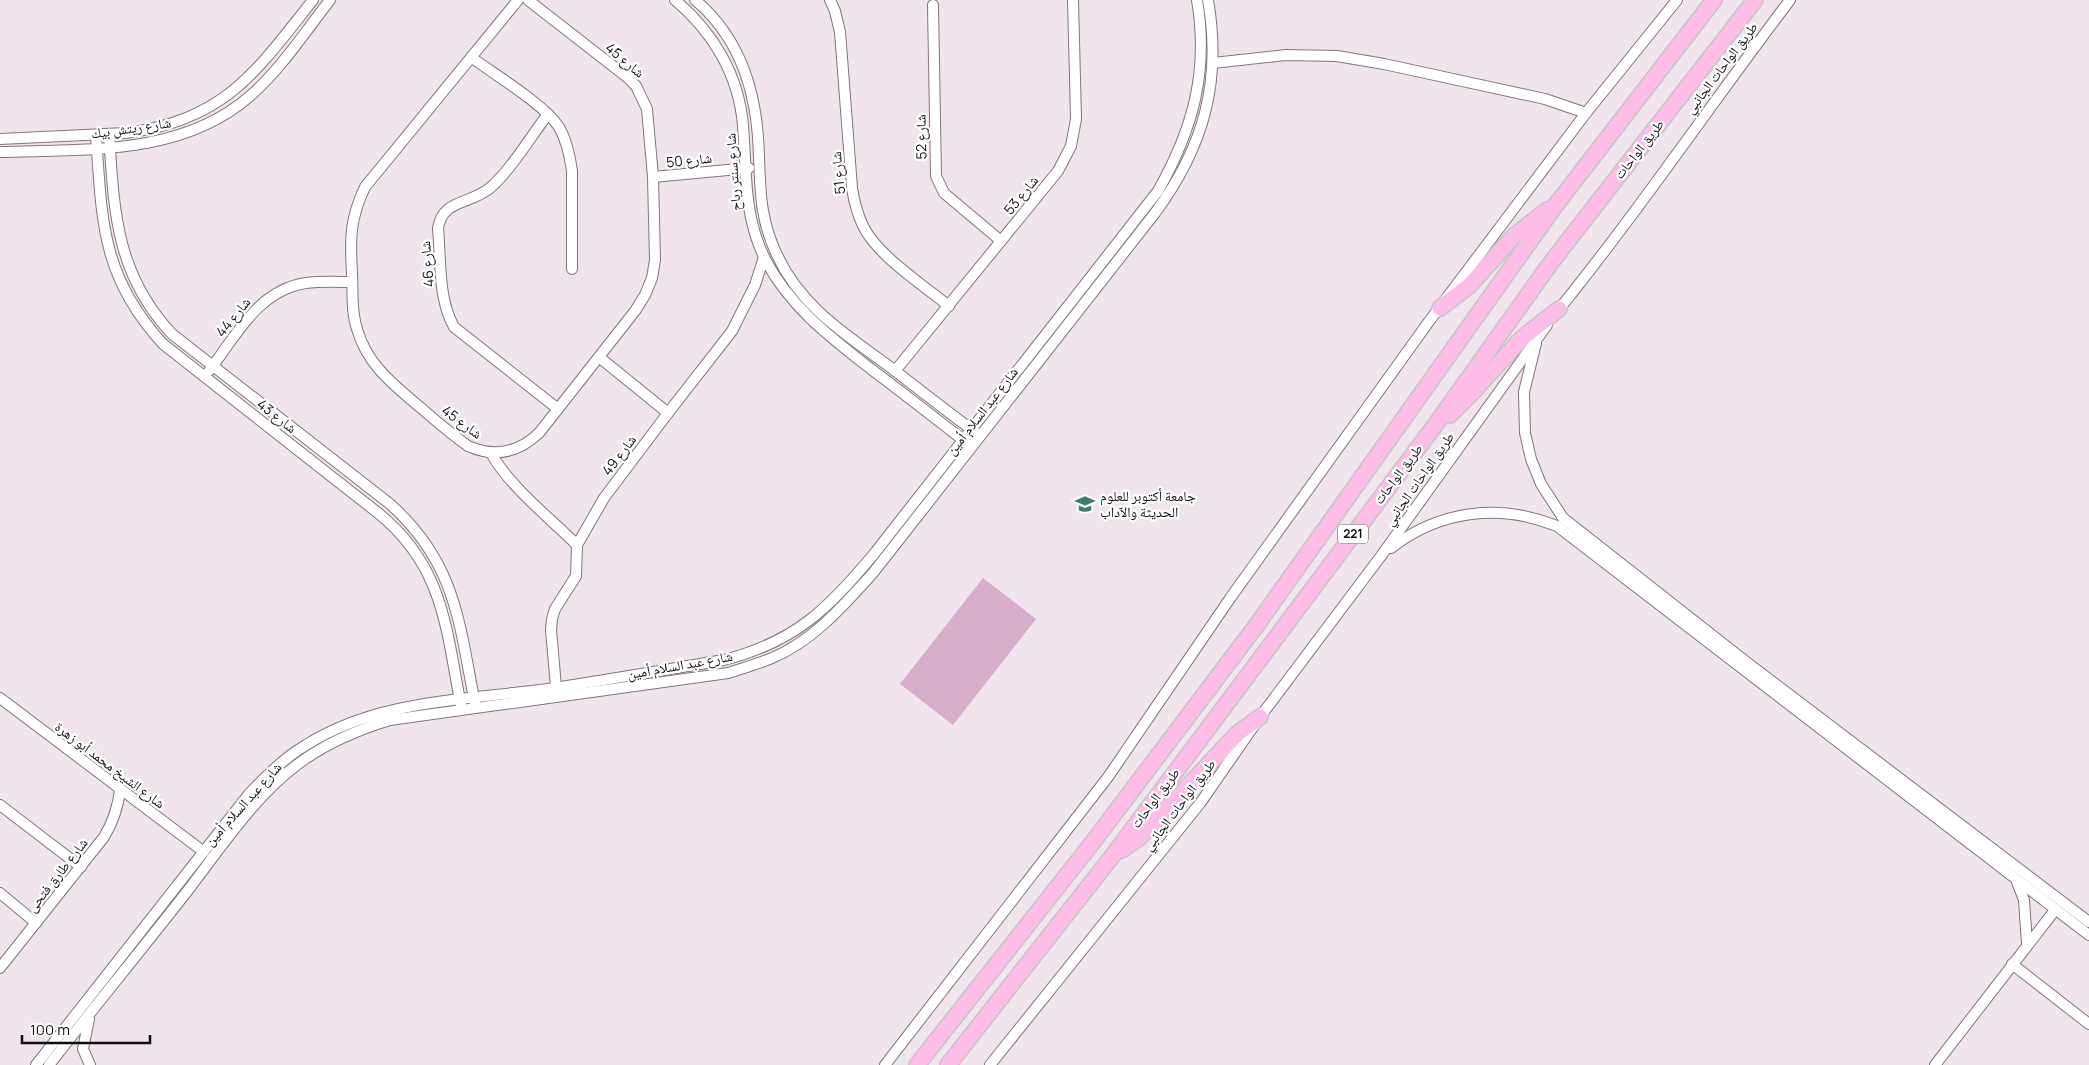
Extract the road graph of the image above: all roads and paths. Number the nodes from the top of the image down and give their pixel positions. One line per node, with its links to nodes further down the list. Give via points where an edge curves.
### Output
1 (313, 0): 20 (street, شارع ريتش بيك, via 249,77 219,102 165,126)
2 (330, 0): 24 (street, شارع ريتش بيك, via 268,78 230,111 186,134)
3 (518, 0): 16 (street, شارع 45)
4 (528, 0): 28 (street, شارع 45, via 636,86 647,109)
5 (675, 0): 26 (street, شارع سنتر رباح, via 703,27 731,73 742,116)
6 (695, 0): 27 (street, شارع سنتر رباح, via 728,36 746,72 756,111)
7 (830, 0): 35 (street, شارع 51, via 840,32 856,208 875,244)
8 (1072, 0): 31 (street, شارع 53, via 1076,119 1071,146 1058,171)
9 (1197, 0): 30 (street, شارع عبد السلام أمين, via 1202,37 1197,97 1169,173)
10 (1208, 0): 17 (street, شارع عبد السلام أمين)
11 (1677, 0): 18 (street)
12 (1714, 0): 29 (highway, طريق الواحات / 221)
13 (1755, 0): 47 (highway, طريق الواحات / 221, via 1550,264)
14 (1790, 0): 37 (street, طريق الواحات الجانبي)
15 (933, 5): 31 (street, شارع 52, via 936,176 944,193)
16 (471, 58): 19 (street); 34 (street, شارع 45, via 365,188 351,223)
17 (1213, 63): 18 (street, via 1286,55 1337,56 1545,99); 30 (street, شارع عبد السلام أمين, via 1199,136 1180,176)
18 (1586, 112): 36 (street)
19 (548, 114): 33 (street, via 559,127 570,156); 45 (street, شارع 46, via 491,187 445,210 438,228 444,300 454,327)
20 (109, 134): 21 (street, شارع ريتش بيك); 24 (street, شارع 43)
21 (96, 135): 22 (street, شارع ريتش بيك); 23 (street, شارع 43)
22 (0, 139)
23 (97, 148): 24 (street, شارع ريتش بيك); 25 (street, شارع ريتش بيك); 44 (street, شارع 43, via 102,221 118,278 149,329 163,344)
24 (110, 148): 42 (street, شارع 43, via 120,236 138,289 172,334)
25 (0, 152)
26 (744, 168): 27 (street, شارع 50); 28 (street, شارع 50); 32 (street, شارع سنتر رباح, via 752,222)
27 (758, 168): 39 (street, شارع سنتر رباح, via 765,222 786,272 820,314)
28 (653, 177): 40 (street, شارع 45, via 656,260 652,278 635,311)
29 (1555, 206): 36 (highway, via 1523,227 1468,286); 83 (highway, طريق الواحات / 221, via 1256,626 1093,842)
30 (1151, 210): 48 (street, شارع عبد السلام أمين); 49 (street, شارع عبد السلام أمين)
31 (1001, 241): 35 (street, شارع 53)
32 (764, 257): 41 (street, شارع سنتر رباح, via 804,314); 46 (street, شارع 49, via 755,285 732,331)
33 (572, 269)
34 (352, 282): 42 (street, شارع 44, via 306,283 275,294 250,314); 52 (street, شارع 45, via 356,328 372,363 385,378 468,446)
35 (949, 306): 43 (street, شارع 53)
36 (1440, 308): 82 (street, via 1231,597 1108,777)
37 (1559, 309): 38 (street, طريق الواحات الجانبي); 47 (highway, via 1522,338 1459,407)
38 (1538, 335): 54 (street, طريق الواحات الجانبي); 62 (street, via 1524,392 1525,432 1538,478 1563,518)
39 (873, 354): 41 (street); 43 (street, شارع سنتر رباح)
40 (599, 357): 45 (street, شارع 45); 46 (street)
41 (866, 364): 50 (street, شارع سنتر رباح)
42 (213, 367): 44 (street, شارع 44); 57 (street, شارع 43, via 390,504 419,534 450,590)
43 (895, 371): 48 (street, شارع سنتر رباح)
44 (206, 376): 58 (street, شارع 43, via 391,524 414,550 431,579 440,604)
45 (558, 409): 52 (street, شارع 45, via 529,442 511,451)
46 (668, 413): 53 (street, شارع 49, via 598,507)
47 (1433, 428): 66 (highway, طريق الواحات / 221)
48 (971, 429): 49 (street, شارع سنتر رباح); 50 (street, شارع عبد السلام أمين)
49 (980, 436): 51 (street, شارع عبد السلام أمين)
50 (963, 439): 51 (street, شارع سنتر رباح); 55 (street, شارع عبد السلام أمين, via 856,575 828,605 798,630 762,648 724,660)
51 (972, 446): 59 (street, شارع عبد السلام أمين, via 850,599 814,631 774,657 728,673)
52 (491, 454): 53 (street, via 511,481)
53 (577, 545): 55 (street, شارع 49, via 576,576 552,619)
54 (1381, 556): 61 (street, طريق الواحات الجانبي); 62 (street, via 1416,531 1457,516 1510,513 1557,526)
55 (556, 687): 57 (street, شارع عبد السلام أمين)
56 (0, 698): 63 (street, شارع الشيخ محمد أبو زهرة)
57 (474, 699): 58 (street, شارع عبد السلام أمين); 59 (street, شارع 43)
58 (460, 700): 60 (street, شارع 43); 65 (street, شارع عبد السلام أمين, via 376,714 341,726 306,745 267,775)
59 (476, 710): 60 (street, شارع عبد السلام أمين)
60 (462, 711): 77 (street, شارع عبد السلام أمين, via 407,717 365,728 341,738 296,765 242,821)
61 (1260, 717): 66 (highway, via 1238,733 1139,838); 85 (street, طريق الواحات الجانبي, via 1200,802)
62 (1901, 785): 68 (street); 71 (street)
63 (120, 790): 65 (street, شارع الشيخ محمد أبو زهرة); 67 (street, شارع طارق فتحى, via 113,823)
64 (0, 805): 67 (street)
65 (204, 852): 80 (street, شارع عبد السلام أمين)
66 (1114, 854): 84 (highway, طريق الواحات / 221)
67 (81, 867): 72 (street, شارع طارق فتحى)
68 (2015, 879): 70 (street); 74 (street, via 2024,900)
69 (0, 894): 72 (street)
70 (2055, 910): 73 (street); 74 (street)
71 (2089, 922)
72 (36, 923): 76 (street, شارع طارق فتحى)
73 (2089, 935)
74 (2027, 944): 75 (street)
75 (2012, 964): 78 (street); 86 (street)
76 (0, 968)
77 (91, 1012): 79 (street, via 83,1044); 81 (street, شارع عبد السلام أمين)
78 (2089, 1024)
79 (86, 1064)
80 (36, 1065)
81 (49, 1065)
82 (885, 1065)
83 (917, 1065)
84 (948, 1065)
85 (990, 1065)
86 (1935, 1065)

